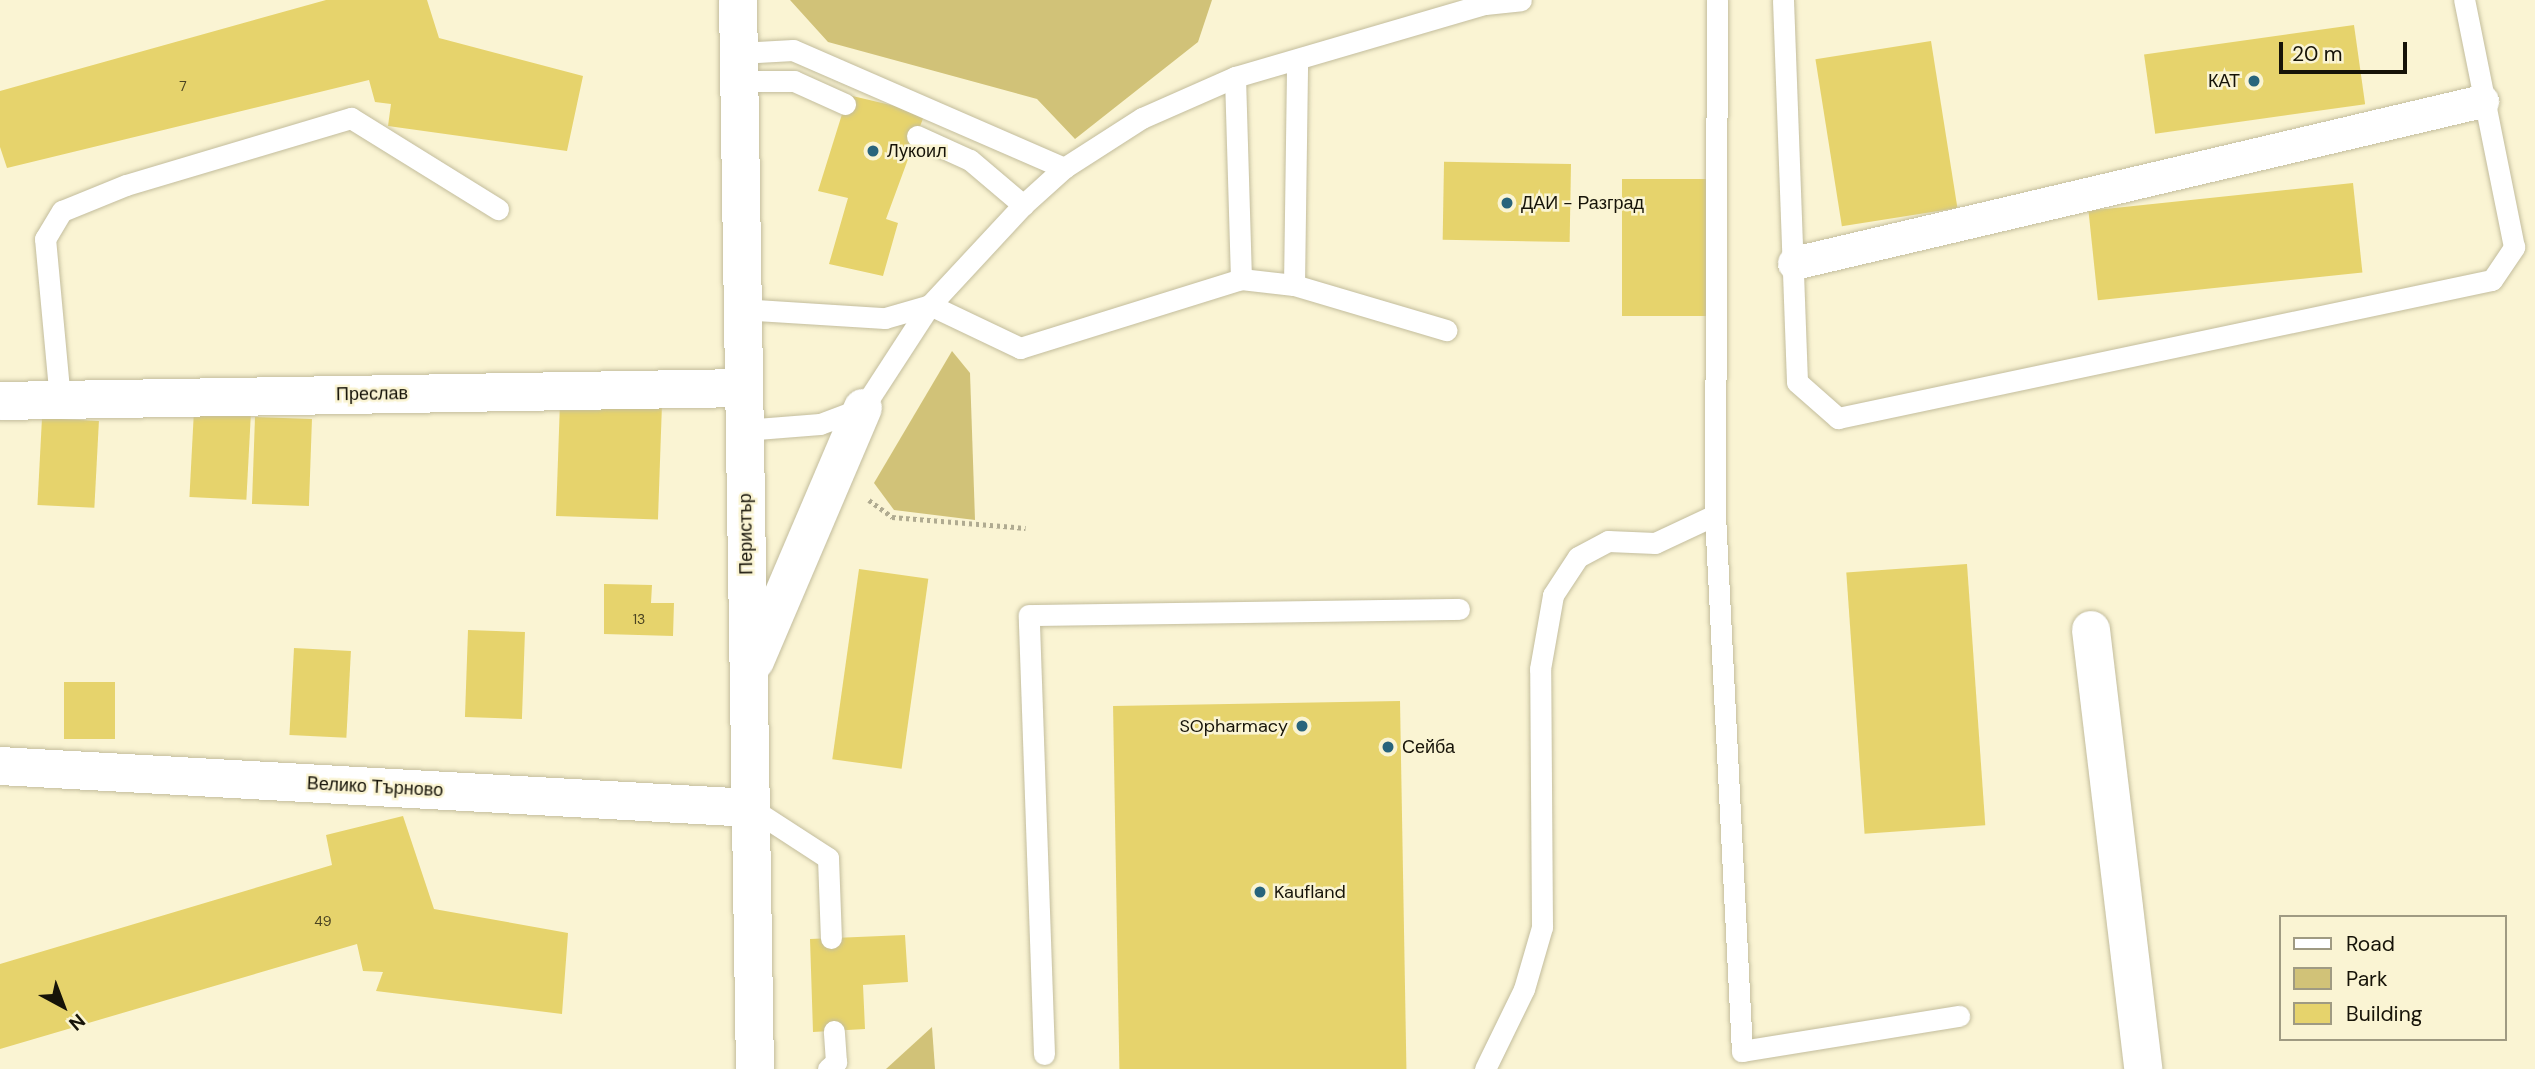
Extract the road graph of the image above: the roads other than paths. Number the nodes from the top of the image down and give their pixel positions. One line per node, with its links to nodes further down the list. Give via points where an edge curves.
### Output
1 (738, 0): 8 (street, Перистър)
2 (1521, 0): 6 (lane)
3 (1717, 0): 27 (lane)
4 (1783, 0): 16 (lane)
5 (2464, 0): 10 (lane)
6 (1475, 2): 7 (lane)
7 (1297, 60): 9 (lane); 18 (lane)
8 (739, 67): 11 (lane, via 794,81); 13 (lane, via 793,51); 20 (street, Перистър)
9 (1235, 77): 13 (lane, via 1142,118); 17 (lane)
10 (2483, 101): 16 (street); 16 (lane, via 2514,247 2492,280 1838,418 1797,382)
11 (845, 104)
12 (917, 135): 14 (lane, via 970,160)
13 (1064, 168): 14 (lane)
14 (1023, 205): 19 (lane)
15 (498, 209): 23 (lane, via 351,118 126,185 62,211 45,239)
16 (1794, 263)
17 (1241, 279): 18 (lane); 19 (lane, via 1020,348)
18 (1294, 285): 21 (lane)
19 (930, 305): 20 (lane, via 885,318); 25 (lane)
20 (740, 309): 22 (street, Перистър)
21 (1446, 330)
22 (744, 388): 23 (street, Преслав); 26 (street, Перистър)
23 (60, 400): 24 (street, Преслав)
24 (0, 401)
25 (863, 408): 26 (lane, via 820,424); 30 (street)
26 (744, 430): 30 (street, Перистър)
27 (1716, 515): 34 (lane, via 1742,1051); 39 (lane, via 1656,543 1608,541 1578,557 1553,595 1540,669 1542,927 1524,989)
28 (1459, 609): 36 (lane, via 1029,615)
29 (2091, 630): 40 (street)
30 (749, 676): 32 (street, Перистър)
31 (0, 766): 32 (street, Велико Търново)
32 (751, 808): 33 (lane, via 828,858); 37 (street, Перистър)
33 (831, 938)
34 (1959, 1016)
35 (835, 1031): 38 (lane, via 836,1062)
36 (1044, 1054)
37 (755, 1069)
38 (828, 1069)
39 (1485, 1069)
40 (2143, 1069)

